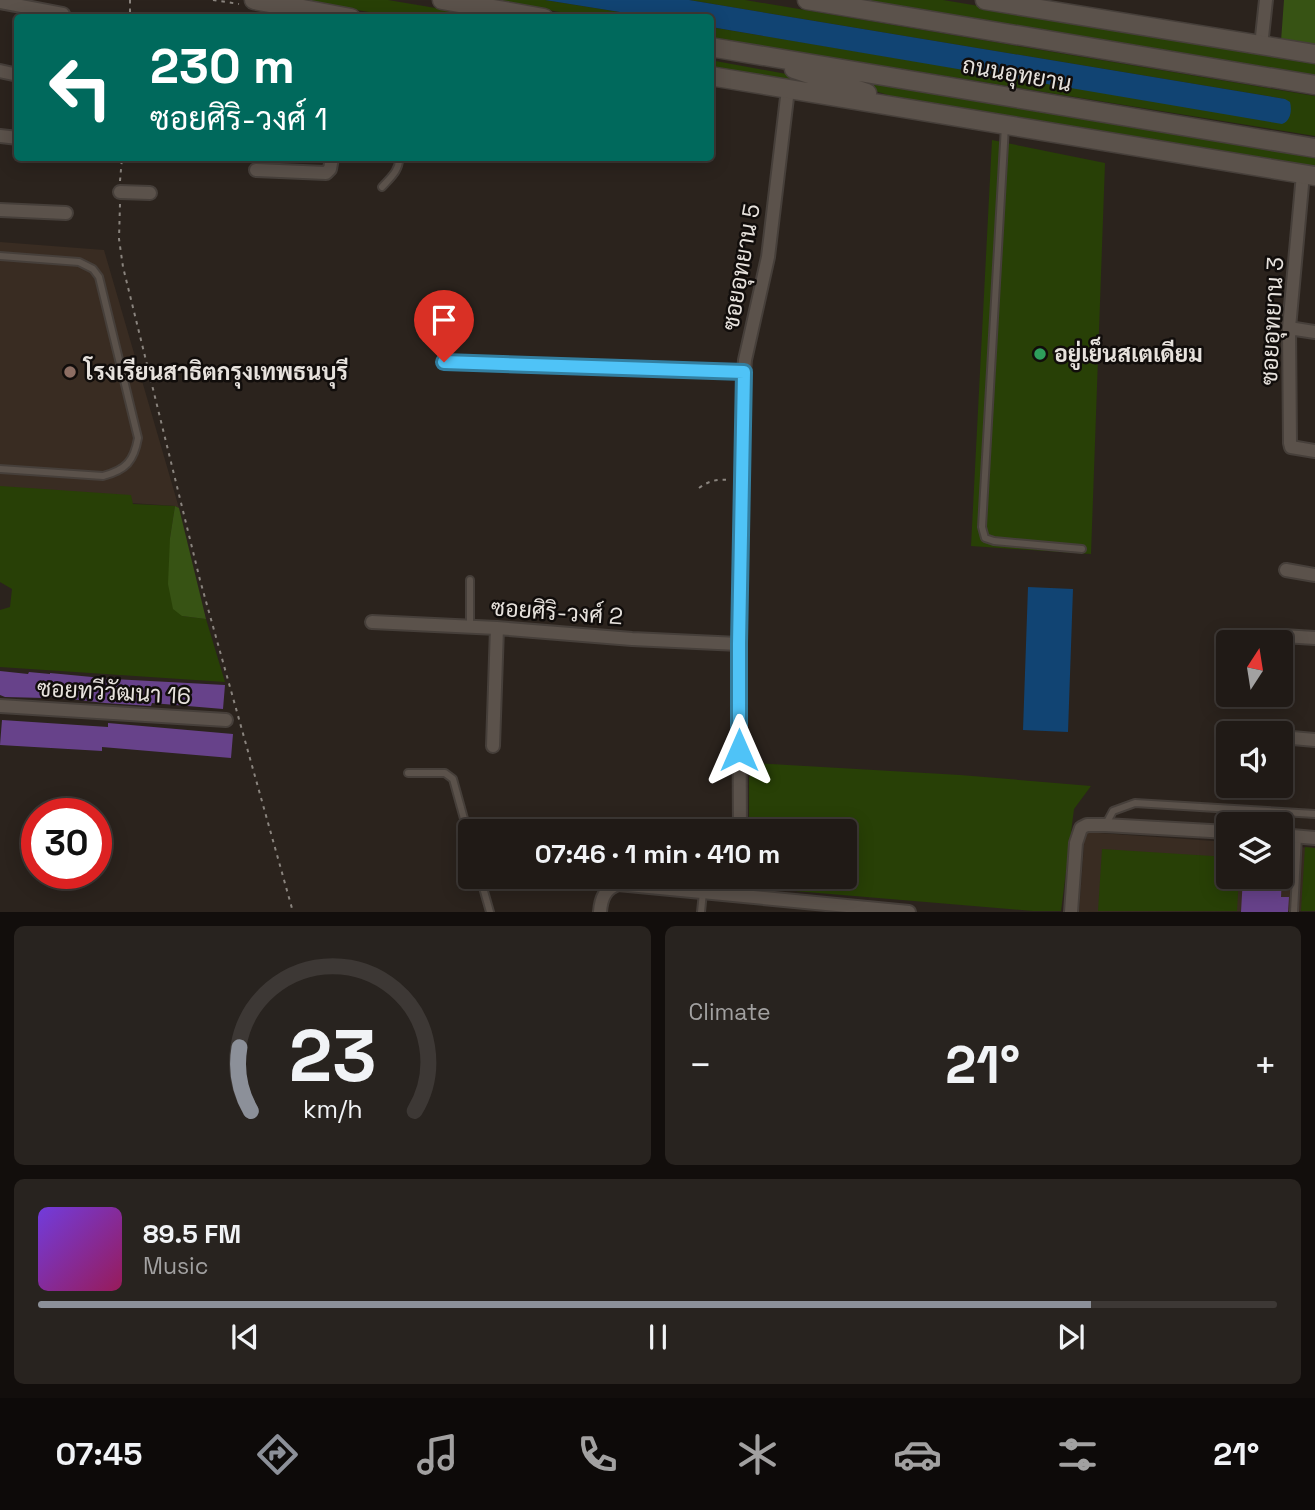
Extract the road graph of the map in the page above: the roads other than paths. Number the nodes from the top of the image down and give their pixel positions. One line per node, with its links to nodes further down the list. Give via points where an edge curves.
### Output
1 (254, 0): 8 (main road)
2 (442, 0): 9 (main road)
3 (807, 0): 15 (main road, ถนนอุทยาน)
4 (985, 0): 10 (main road)
5 (1266, 0): 10 (street)
6 (0, 2): 7 (street)
7 (63, 14)
8 (334, 14)
9 (521, 14)
10 (1261, 46): 12 (main road)
11 (714, 48): 13 (main road, ถนนอุทยาน)
12 (1315, 54)
13 (764, 56): 17 (main road, via 802,73); 19 (main road, ถนนอุทยาน)
14 (714, 77): 16 (main road)
15 (1315, 85)
16 (788, 89): 17 (main road); 33 (street, ซอยอุทยาน 5, via 768,257)
17 (927, 112): 18 (main road)
18 (1006, 125): 23 (main road); 36 (lane, via 982,527 985,538 994,541)
19 (1315, 148)
20 (331, 161): 22 (street, via 326,173)
21 (399, 161): 24 (lane)
22 (256, 170)
23 (1309, 175): 30 (street, ซอยอุทยาน 3)
24 (383, 187)
25 (120, 192): 26 (street)
26 (149, 193)
27 (0, 210): 28 (street)
28 (66, 213)
29 (0, 256): 35 (lane, via 79,262 93,269 99,277 138,438 130,461 119,472 103,476)
30 (1289, 328): 31 (street); 34 (street, ซอยอุทยาน 3, via 1290,443 1295,449)
31 (1315, 332)
32 (444, 362): 33 (street)
33 (744, 372): 45 (street, ซอยอุทยาน 5)
34 (1315, 451)
35 (0, 469)
36 (1082, 549)
37 (1286, 570): 38 (street)
38 (1315, 575)
39 (470, 580): 41 (lane)
40 (372, 622): 41 (street, ซอยศิริ-วงศ์ 2)
41 (470, 626): 42 (street, ซอยศิริ-วงศ์ 2)
42 (497, 628): 45 (street, ซอยศิริ-วงศ์ 2); 50 (street)
43 (1293, 636): 44 (street)
44 (1315, 638)
45 (739, 644): 54 (street, ซอยอุทยาน 5)
46 (0, 706): 47 (street, ซอยทวีวัฒนา 16)
47 (226, 720)
48 (1293, 738): 49 (street)
49 (1315, 740)
50 (493, 746)
51 (408, 773): 53 (lane, via 449,775)
52 (1315, 814): 55 (lane, via 1135,803 1113,811)
53 (464, 819)
54 (740, 819)
55 (1105, 825): 56 (street); 69 (street, via 1087,825 1077,835)
56 (1216, 831)
57 (1293, 836): 58 (street)
58 (1298, 836): 59 (street); 70 (lane)
59 (1315, 838)
60 (483, 889): 65 (lane)
61 (737, 889): 63 (street)
62 (703, 892): 63 (street); 66 (street, via 618,884 605,892); 67 (lane)
63 (737, 895): 64 (street)
64 (851, 909): 68 (street)
65 (490, 912)
66 (600, 912)
67 (701, 912)
68 (909, 912)
69 (1071, 912)
70 (1294, 912)

